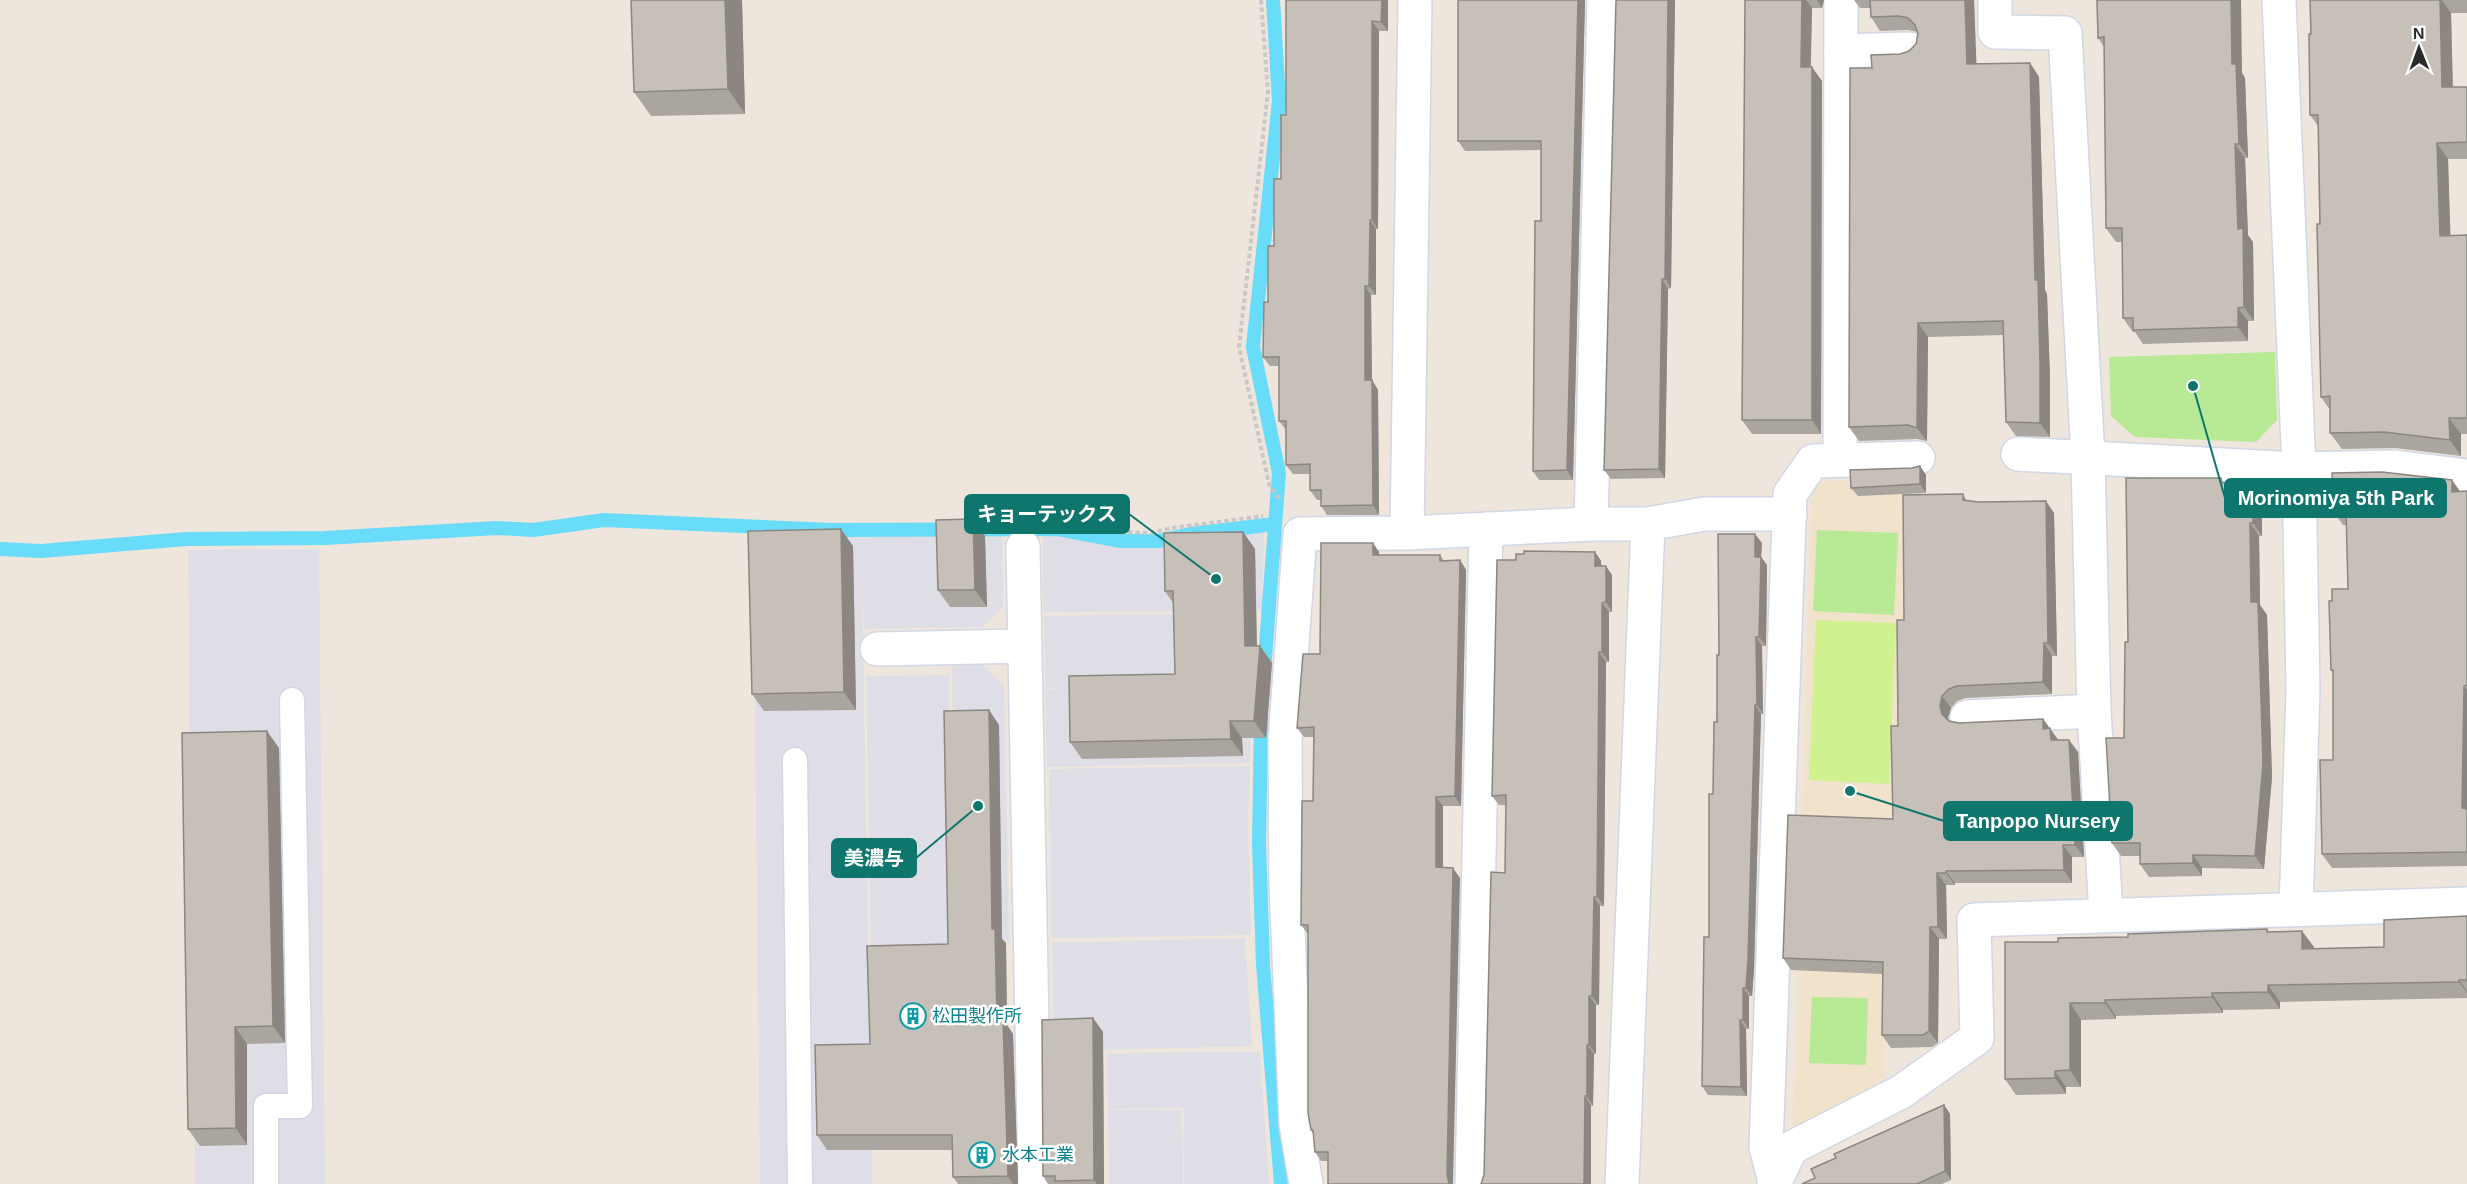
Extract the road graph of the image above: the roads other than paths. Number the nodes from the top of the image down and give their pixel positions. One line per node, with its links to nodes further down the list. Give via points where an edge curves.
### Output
1 (1415, 0): 18 (street)
2 (1604, 0): 15 (street)
3 (1841, 0): 7 (street)
4 (1995, 0): 10 (street, via 1995,32 2065,33)
5 (2279, 0): 12 (street)
6 (1908, 49): 7 (street)
7 (1841, 51): 11 (street)
8 (2018, 454): 10 (street)
9 (1918, 458): 11 (street)
10 (2088, 458): 12 (street); 23 (street)
11 (1840, 460): 14 (street, via 1813,461 1791,494)
12 (2299, 469): 13 (street, via 2393,467); 27 (street, via 2303,690)
13 (2467, 476)
14 (1790, 514): 16 (street, via 1704,514); 29 (street, via 1766,1147)
15 (1591, 524): 16 (street); 17 (street)
16 (1647, 524): 35 (street)
17 (1486, 529): 18 (street); 34 (street)
18 (1407, 533): 33 (street, via 1300,534 1285,741 1286,871 1296,1124)
19 (1023, 547): 20 (street)
20 (1024, 646): 21 (street); 32 (street)
21 (877, 649)
22 (292, 700): 30 (lane, via 300,1106 266,1106)
23 (2094, 711): 24 (street); 28 (street)
24 (1967, 717)
25 (795, 760): 31 (lane)
26 (2467, 903): 27 (street)
27 (2296, 909): 28 (street)
28 (2106, 914): 29 (street, via 1974,920 1977,1038 1901,1092 1791,1148)
29 (1774, 1183)
30 (266, 1184)
31 (800, 1184)
32 (1035, 1184)
33 (1306, 1184)
34 (1472, 1184)
35 (1622, 1184)

